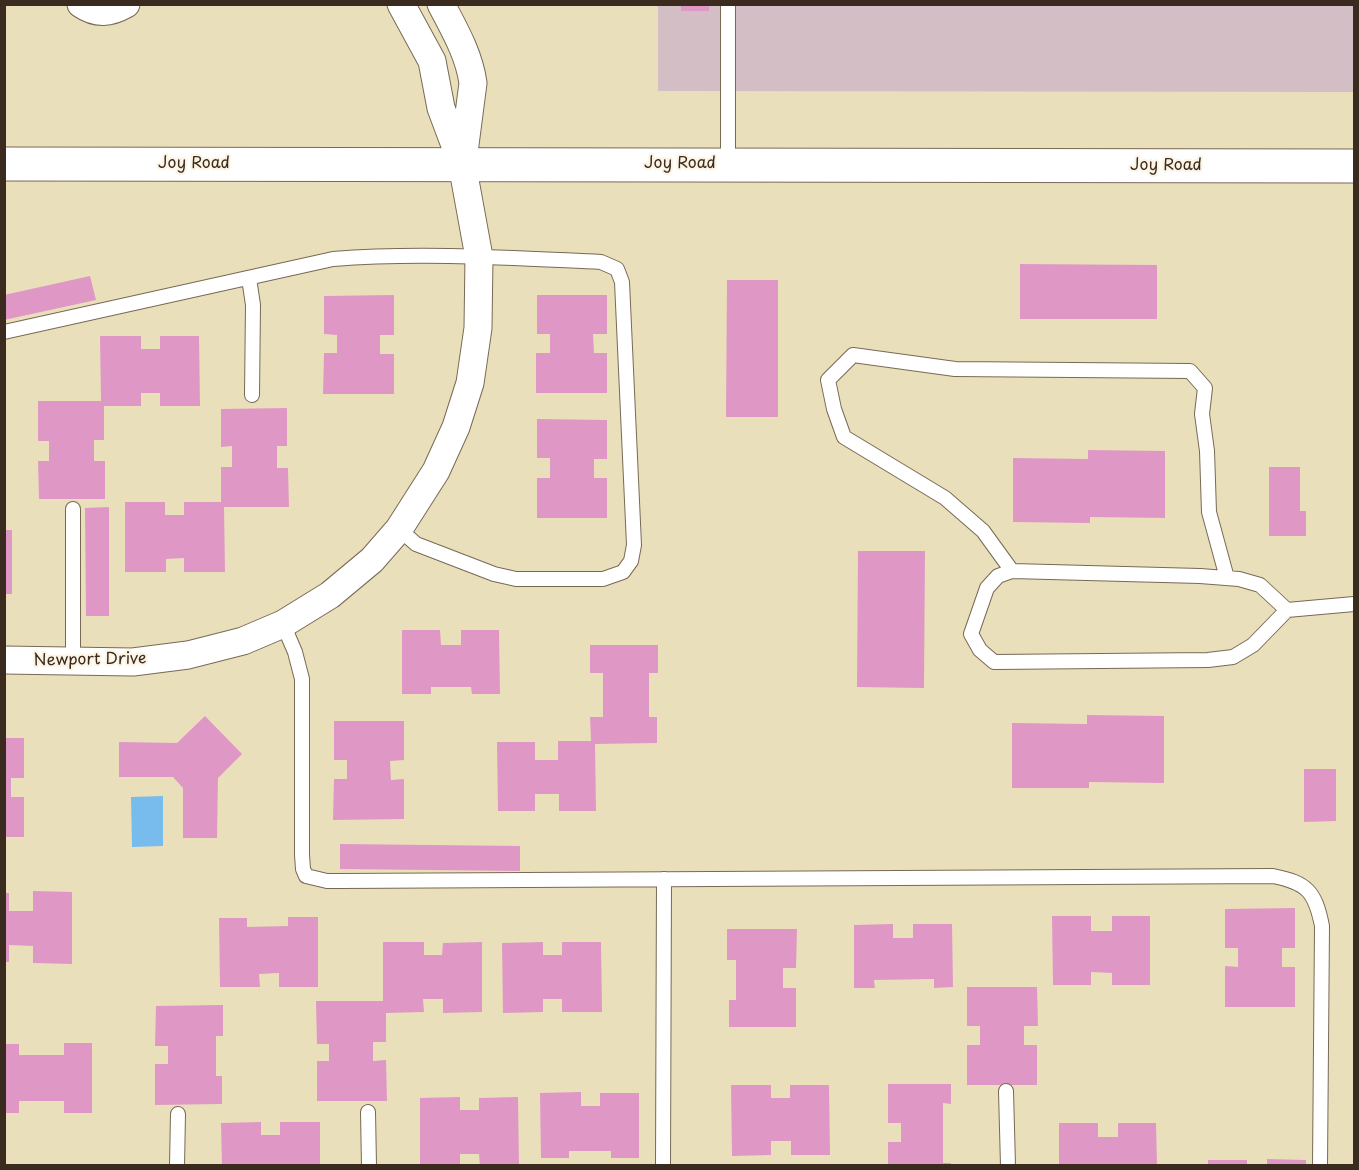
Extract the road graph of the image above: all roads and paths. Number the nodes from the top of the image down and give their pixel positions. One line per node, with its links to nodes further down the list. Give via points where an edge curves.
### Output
1 (81, 4): 2 (street, via 100,13)
2 (126, 4)
3 (401, 4): 7 (street, via 432,61 441,108)
4 (441, 4): 7 (street, via 471,72)
5 (728, 4): 8 (lane)
6 (4, 164): 7 (street, Joy Road)
7 (462, 164): 8 (street, Joy Road); 10 (street, Newport Drive)
8 (728, 164): 9 (street, Joy Road)
9 (1354, 166)
10 (479, 257): 11 (lane, via 333,259); 15 (street, Newport Drive, via 478,328 470,383 436,471); 15 (lane, via 601,262 617,269 622,282 634,545 631,561 623,572 603,579 516,579 416,544)
11 (249, 278): 12 (lane); 13 (lane, via 253,305)
12 (4, 332)
13 (252, 394)
14 (73, 509): 22 (lane)
15 (399, 529): 20 (street, Newport Drive, via 372,560 330,595)
16 (1012, 571): 17 (lane); 17 (lane, via 982,531 945,498 844,436 828,380 853,355 955,369 1190,371 1205,388 1202,414 1209,512); 19 (lane, via 998,576 987,588 971,634 980,650 994,662 1233,657 1253,645)
17 (1227, 578): 19 (lane, via 1260,585)
18 (1354, 604): 19 (lane)
19 (1287, 610)
20 (283, 624): 22 (street, Newport Drive, via 188,655 133,662); 23 (lane, via 302,679 302,855 306,876 339,881)
21 (4, 660): 22 (street, Newport Drive)
22 (73, 661)
23 (664, 879): 29 (lane); 31 (lane, via 1273,876 1294,880 1308,889 1317,904 1322,926)
24 (1006, 1091): 30 (lane)
25 (369, 1112): 28 (lane)
26 (178, 1114): 27 (lane)
27 (177, 1166)
28 (369, 1166)
29 (663, 1166)
30 (1008, 1166)
31 (1320, 1166)

